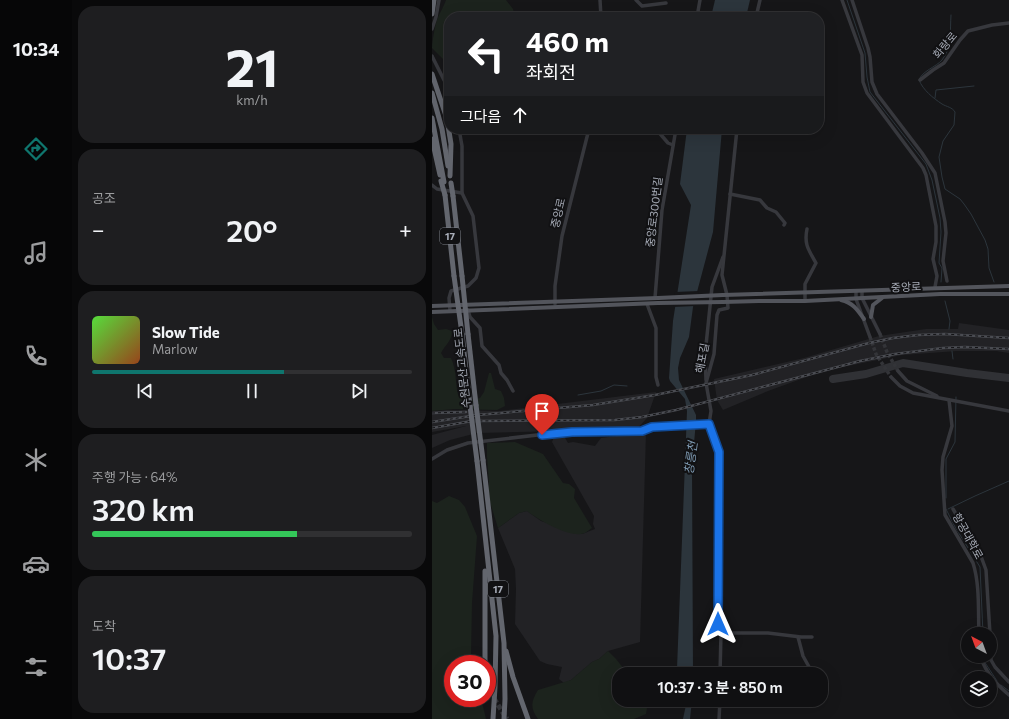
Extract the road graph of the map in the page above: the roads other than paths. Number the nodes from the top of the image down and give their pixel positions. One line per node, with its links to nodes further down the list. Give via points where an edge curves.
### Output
1 (434, 0): 13 (highway)
2 (439, 0): 15 (street)
3 (600, 0): 10 (street)
4 (636, 0): 9 (street, via 642,6)
5 (700, 0): 11 (street)
6 (760, 0): 12 (street)
7 (842, 0): 32 (street, via 862,55 863,82 867,93)
8 (852, 0): 31 (street, via 868,48 872,82 877,94)
9 (666, 3)
10 (601, 12)
11 (698, 12)
12 (757, 12)
13 (432, 14)
14 (1009, 23): 19 (street, 화랑로, via 968,31 944,63)
15 (432, 29)
16 (432, 56): 18 (street)
17 (432, 74): 21 (highway)
18 (444, 80)
19 (920, 80)
20 (432, 93): 33 (highway, 수원문산고속도로 / 17, via 442,129)
21 (444, 110)
22 (432, 118): 34 (highway, 수원문산고속도로 / 17)
23 (449, 134): 33 (highway)
24 (460, 134): 36 (street)
25 (588, 134): 55 (street, 중앙로, via 562,236)
26 (660, 134): 30 (street)
27 (675, 134): 30 (street, 중앙로300번길)
28 (736, 134): 37 (street)
29 (432, 139): 34 (highway)
30 (673, 145): 50 (street, 중앙로300번길, via 662,210)
31 (922, 152): 32 (street); 41 (street, via 935,173 945,222 943,261)
32 (915, 159): 43 (street, via 926,175 936,226 933,259 937,276)
33 (450, 176): 75 (highway, 수원문산고속도로 / 17, bridge, via 468,334)
34 (443, 181): 75 (highway, 수원문산고속도로 / 17, bridge)
35 (432, 185): 36 (street, via 437,189)
36 (462, 193): 58 (street, via 473,216 479,268 476,278 468,286 451,291)
37 (730, 194): 38 (street, via 760,200 767,208 776,212); 40 (street)
38 (784, 225)
39 (808, 229): 46 (street, via 805,238 816,263 805,284)
40 (726, 250): 48 (street, via 722,275); 70 (street, via 712,287 705,355)
41 (947, 281)
42 (1009, 286): 43 (main road, 중앙로)
43 (935, 287): 45 (main road, 중앙로)
44 (856, 291): 45 (main road, 중앙로); 46 (main road, 중앙로); 51 (street)
45 (862, 291): 52 (street)
46 (805, 292): 48 (main road, 중앙로); 54 (street)
47 (1009, 294): 49 (main road, 중앙로)
48 (725, 295): 50 (main road, 중앙로, bridge); 56 (street)
49 (885, 297): 52 (main road, 중앙로); 64 (main road, via 873,305)
50 (656, 298): 55 (main road)
51 (856, 298): 52 (main road, 중앙로); 53 (main road, 중앙로); 65 (street)
52 (862, 298): 64 (street)
53 (836, 299): 54 (main road, 중앙로); 65 (main road, via 855,306)
54 (805, 301): 56 (main road, 중앙로)
55 (555, 302): 58 (main road); 60 (street, 중앙로)
56 (725, 302): 57 (main road, 중앙로, bridge); 70 (street, 해포길, via 728,308 719,310 716,315 714,354)
57 (647, 304): 60 (main road); 71 (street, via 656,328)
58 (450, 305): 59 (main road); 62 (street)
59 (432, 306)
60 (554, 307): 61 (main road)
61 (468, 310): 62 (main road); 72 (street, via 470,317 480,328 482,346 498,364 501,374)
62 (450, 311): 63 (main road)
63 (432, 312)
64 (871, 317): 66 (street)
65 (864, 319): 67 (street)
66 (880, 334)
67 (870, 337)
68 (898, 371): 73 (street, via 907,381)
69 (891, 377): 73 (street, via 913,393)
70 (706, 383): 77 (street, 해포길, via 711,411)
71 (658, 385)
72 (513, 390)
73 (944, 399): 74 (street)
74 (950, 400): 76 (street); 81 (street, 항공대학로, via 952,426 942,470 945,515 975,569)
75 (473, 405): 80 (highway, 수원문산고속도로 / 17, bridge); 86 (highway, 수원문산고속도로 / 17, bridge, via 483,460)
76 (1009, 410)
77 (709, 424): 78 (street, via 652,427 642,431 572,432 468,443 447,450); 83 (street, 해포길, via 719,452 718,624)
78 (432, 459)
79 (953, 509): 82 (street, 항공대학로, via 986,570)
80 (485, 544): 87 (highway, 수원문산고속도로 / 17); 95 (highway, 수원문산고속도로 / 17, via 496,636)
81 (979, 627)
82 (990, 627)
83 (721, 633): 84 (street, via 768,633); 90 (street, 해포길)
84 (798, 637): 85 (street); 91 (street)
85 (812, 637)
86 (504, 643): 96 (highway, 수원문산고속도로 / 17); 97 (highway, 수원문산고속도로 / 17, via 512,677)
87 (485, 655)
88 (982, 663): 93 (street, via 994,682)
89 (992, 663): 92 (street)
90 (720, 667)
91 (809, 667)
92 (1009, 682)
93 (1009, 695)
94 (720, 707): 98 (street)
95 (493, 719)
96 (504, 719)
97 (528, 719)
98 (720, 719)

